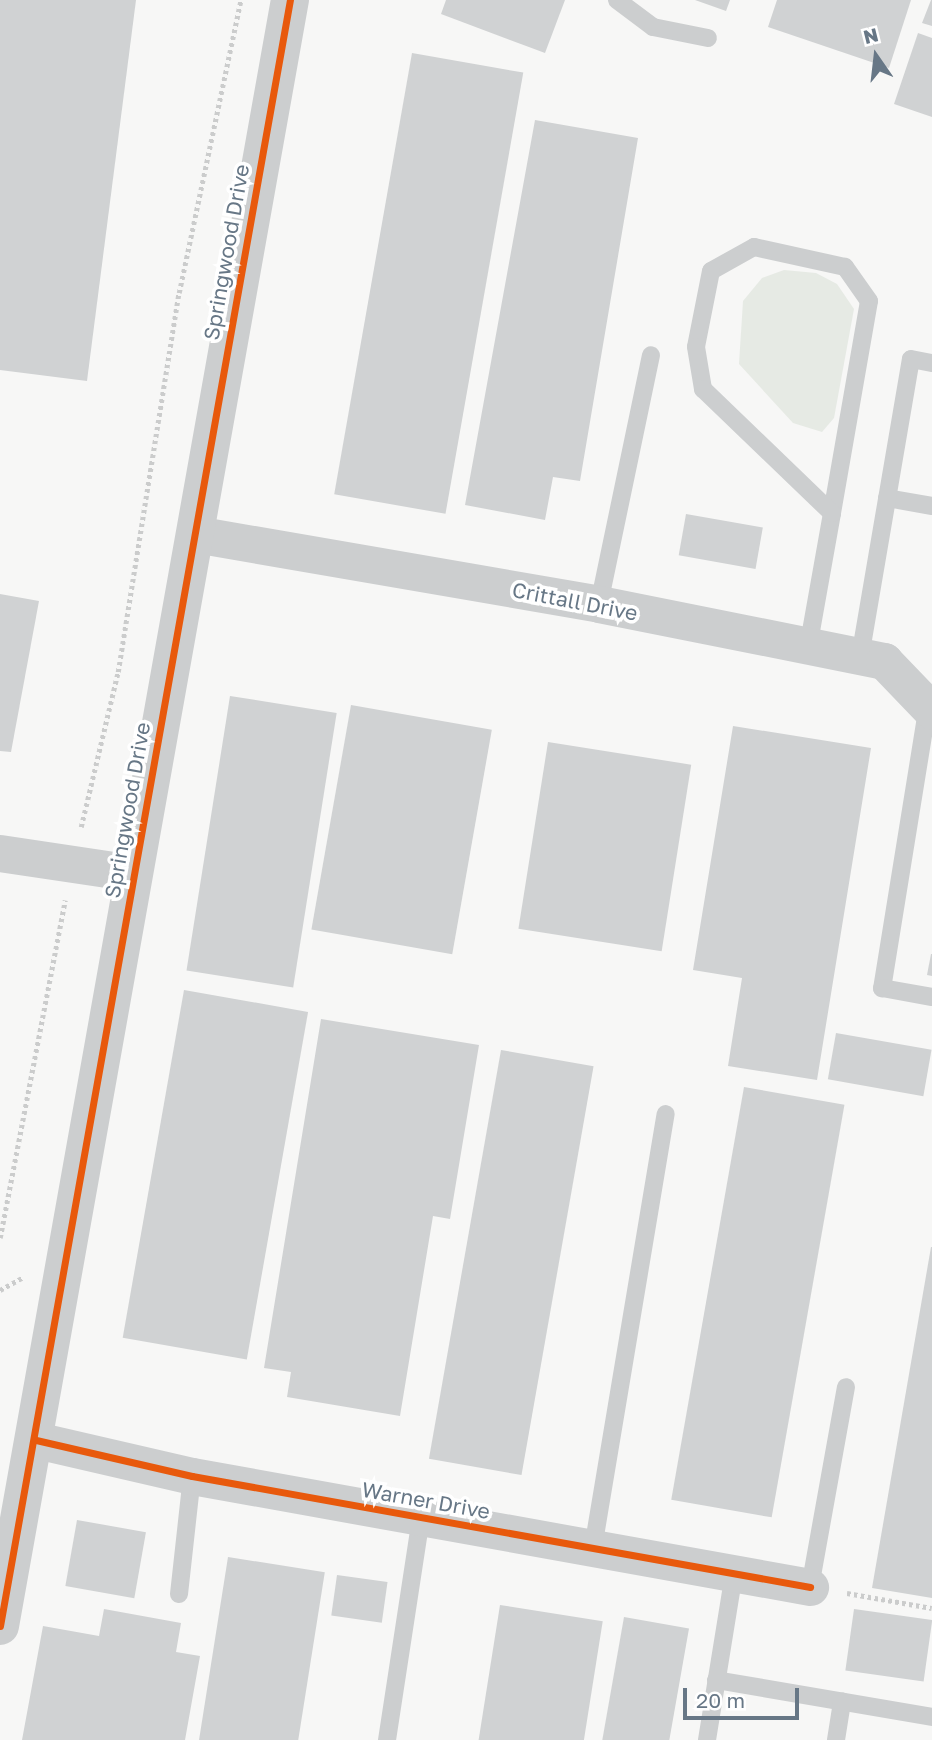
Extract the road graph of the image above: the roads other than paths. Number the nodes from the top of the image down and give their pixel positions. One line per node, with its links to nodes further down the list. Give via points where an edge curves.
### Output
1 (290, 0): 9 (street, Springwood Drive)
2 (617, 0): 3 (lane, via 653,27)
3 (708, 38)
4 (651, 355): 10 (lane)
5 (932, 363): 6 (lane, via 911,359)
6 (887, 498): 7 (lane); 12 (lane)
7 (932, 506)
8 (832, 513): 8 (lane, via 869,301 845,267 754,247 711,271 696,347 704,390); 11 (lane)
9 (195, 534): 10 (street, Crittall Drive); 15 (street, Springwood Drive)
10 (599, 604): 11 (street, Crittall Drive)
11 (808, 648): 12 (street, Crittall Drive)
12 (860, 657): 13 (street, Crittall Drive, via 884,661)
13 (929, 711): 16 (lane, via 882,988)
14 (0, 853): 15 (street)
15 (134, 873): 19 (street, Springwood Drive)
16 (932, 997)
17 (666, 1114): 23 (lane)
18 (846, 1387): 25 (lane)
19 (36, 1440): 20 (street, Warner Drive); 22 (street, Springwood Drive)
20 (192, 1476): 21 (street, Warner Drive); 26 (lane)
21 (421, 1517): 23 (street, Warner Drive); 31 (lane)
22 (6, 1543): 27 (street, Springwood Drive)
23 (593, 1548): 24 (street, Warner Drive)
24 (734, 1573): 25 (street, Warner Drive); 28 (lane)
25 (810, 1587)
26 (179, 1594)
27 (0, 1626)
28 (716, 1680): 29 (lane); 32 (lane)
29 (842, 1701): 30 (lane); 33 (lane)
30 (932, 1717)
31 (387, 1740)
32 (707, 1740)
33 (836, 1740)

